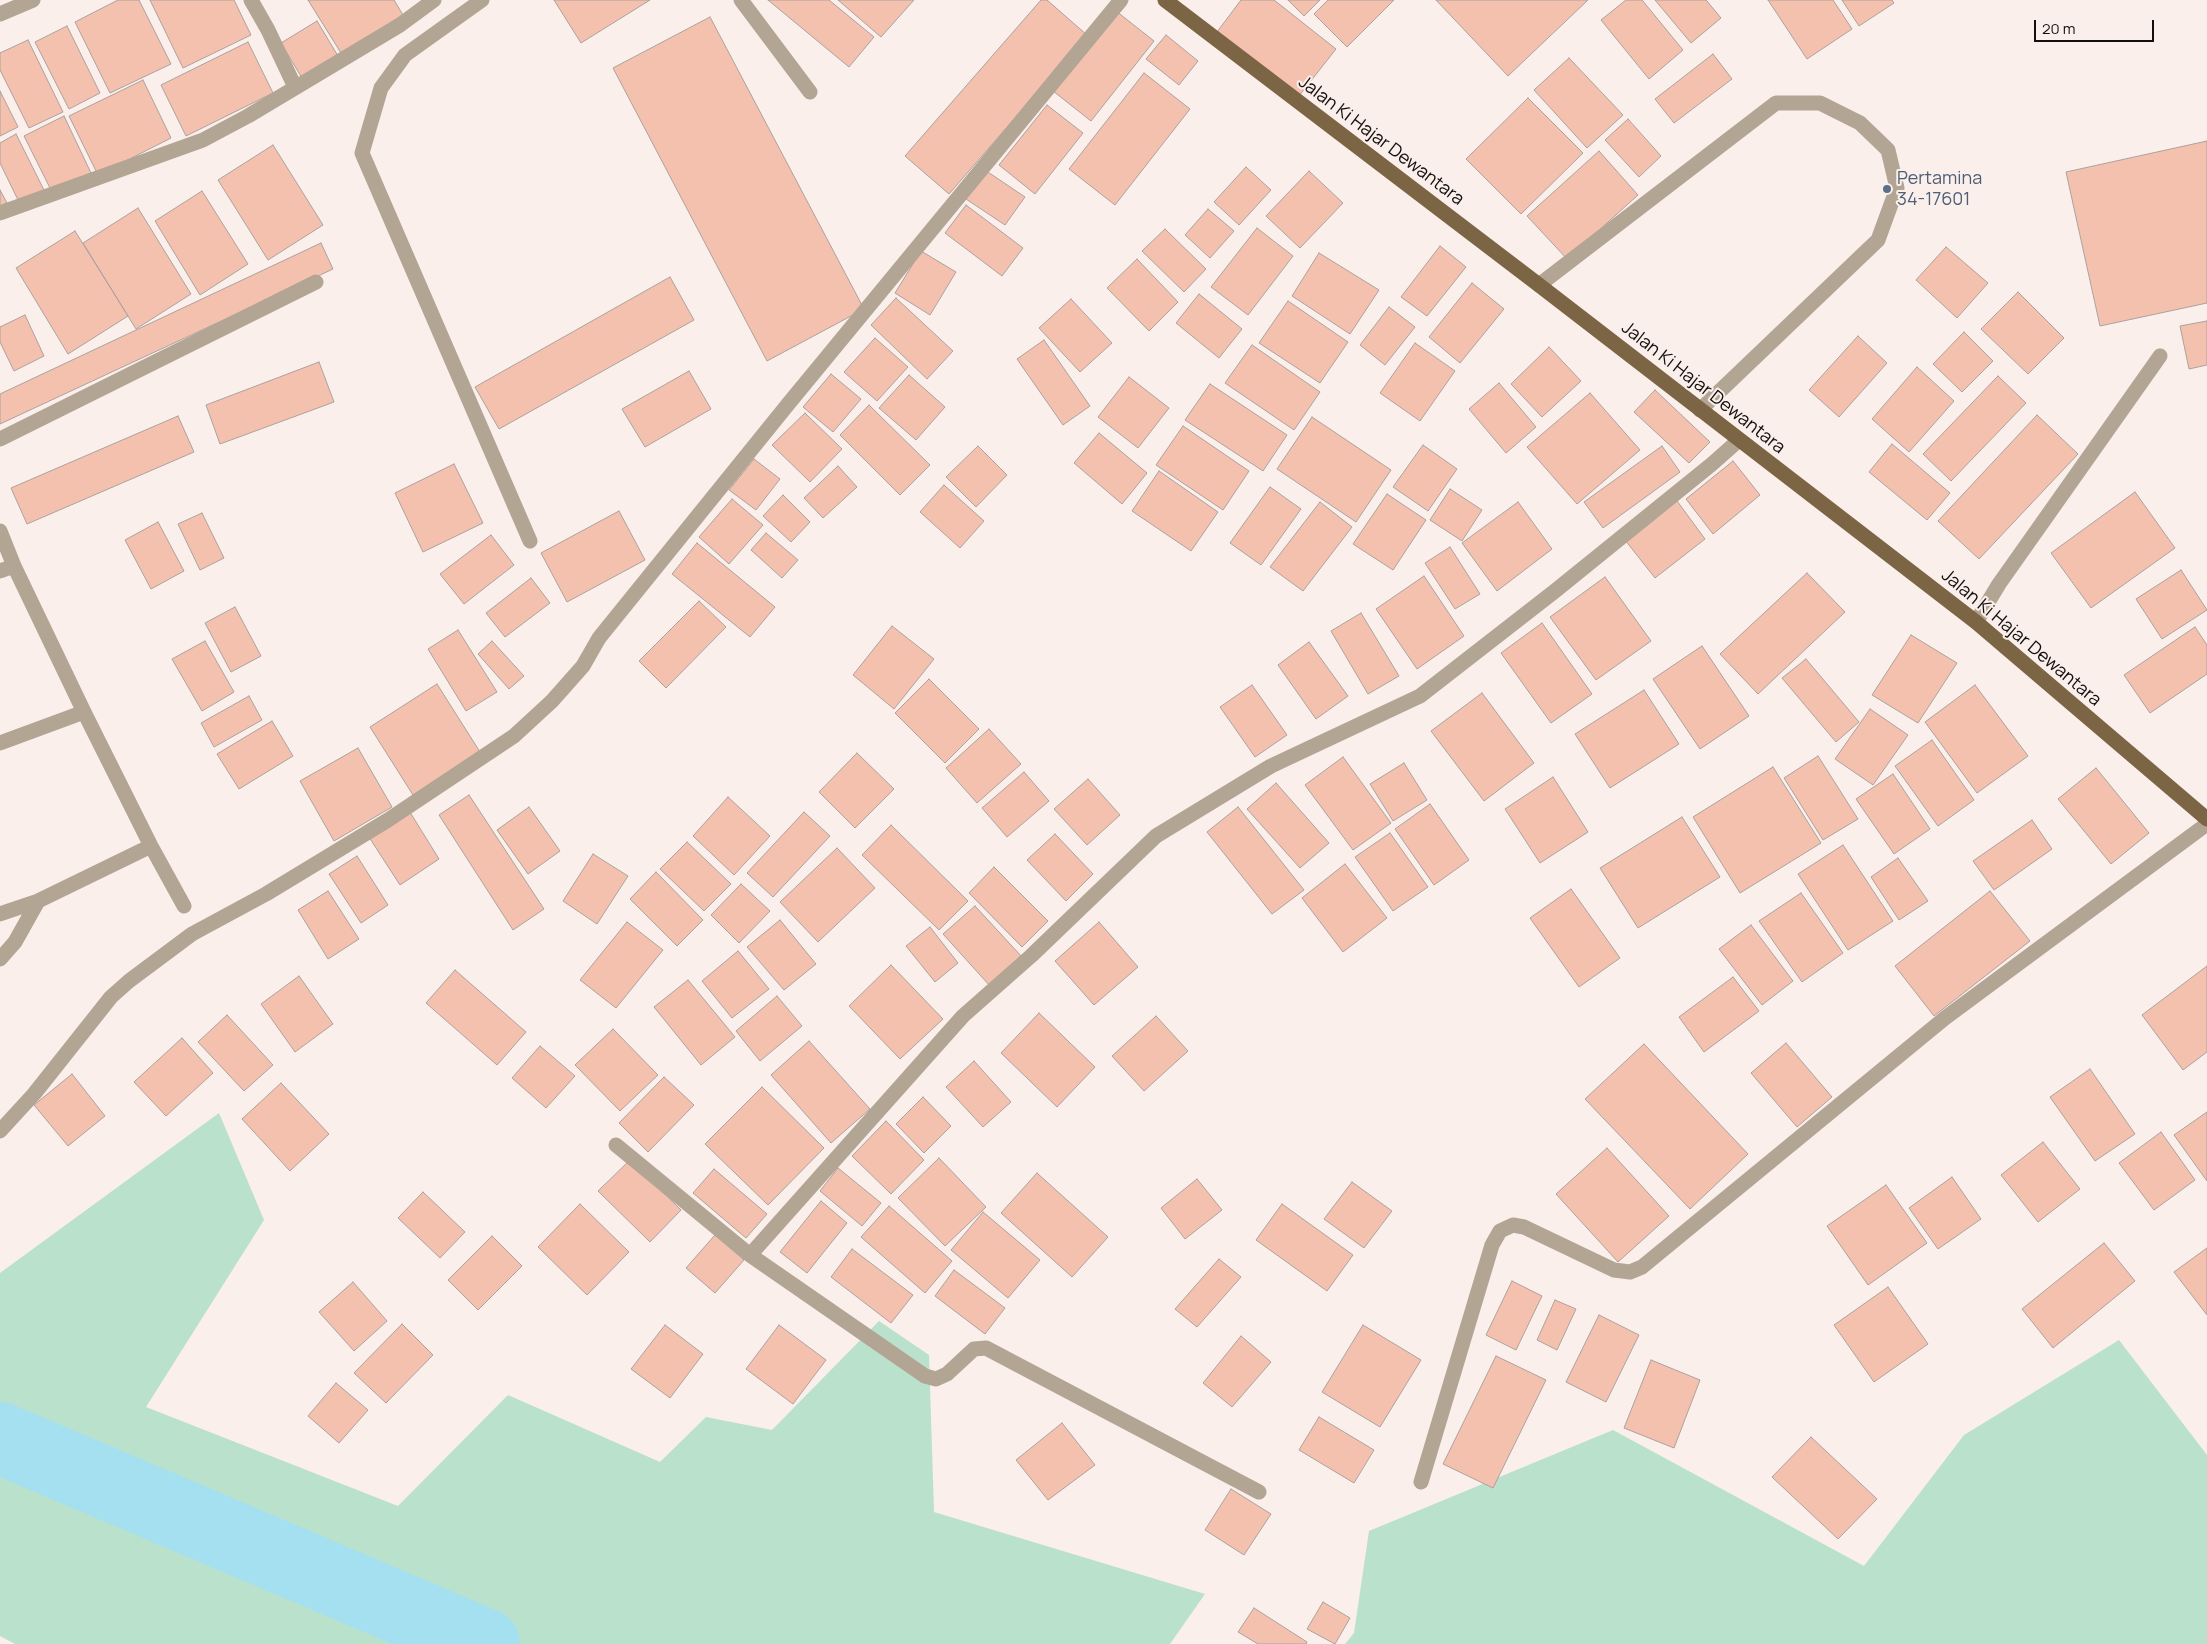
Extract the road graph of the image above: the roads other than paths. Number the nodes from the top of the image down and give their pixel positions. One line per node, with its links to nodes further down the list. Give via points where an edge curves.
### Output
1 (33, 0): 8 (street)
2 (251, 0): 10 (street)
3 (434, 0): 10 (street, via 400,25)
4 (482, 0): 20 (street, via 405,55 380,88 362,153)
5 (741, 0): 11 (street)
6 (1122, 0): 32 (street, via 777,418 605,631 583,666 552,702 514,736 404,809 266,894 192,934 129,980 111,997)
7 (1165, 0): 14 (main road, Jalan Ki Hajar Dewantara)
8 (15, 4): 9 (street)
9 (0, 14)
10 (295, 87): 12 (street, via 204,140)
11 (810, 92)
12 (0, 213)
13 (316, 282): 17 (street)
14 (1539, 285): 16 (main road, Jalan Ki Hajar Dewantara); 16 (street, via 1776,104 1820,103 1860,123 1888,150 1897,188 1878,240)
15 (2160, 356): 22 (street, via 1999,584)
16 (1700, 410): 18 (main road, Jalan Ki Hajar Dewantara)
17 (0, 438)
18 (1739, 440): 22 (main road, Jalan Ki Hajar Dewantara); 34 (street, via 1563,585 1420,696 1271,766 1156,836 963,1016)
19 (0, 531): 21 (street)
20 (530, 541)
21 (7, 568): 23 (street)
22 (1976, 622): 25 (main road, Jalan Ki Hajar Dewantara)
23 (84, 712): 24 (street); 27 (street)
24 (0, 743)
25 (2207, 819)
26 (2207, 824): 35 (street, via 1945,1018 1642,1267 1630,1272 1614,1270 1524,1227 1513,1225 1500,1231 1492,1245)
27 (151, 846): 28 (street); 29 (street)
28 (38, 901): 30 (street); 31 (street)
29 (184, 906)
30 (0, 914)
31 (0, 959)
32 (0, 1131)
33 (616, 1145): 34 (street)
34 (750, 1255): 36 (street, via 925,1376 936,1379 947,1374 974,1348 986,1348)
35 (1421, 1482)
36 (1259, 1492)

